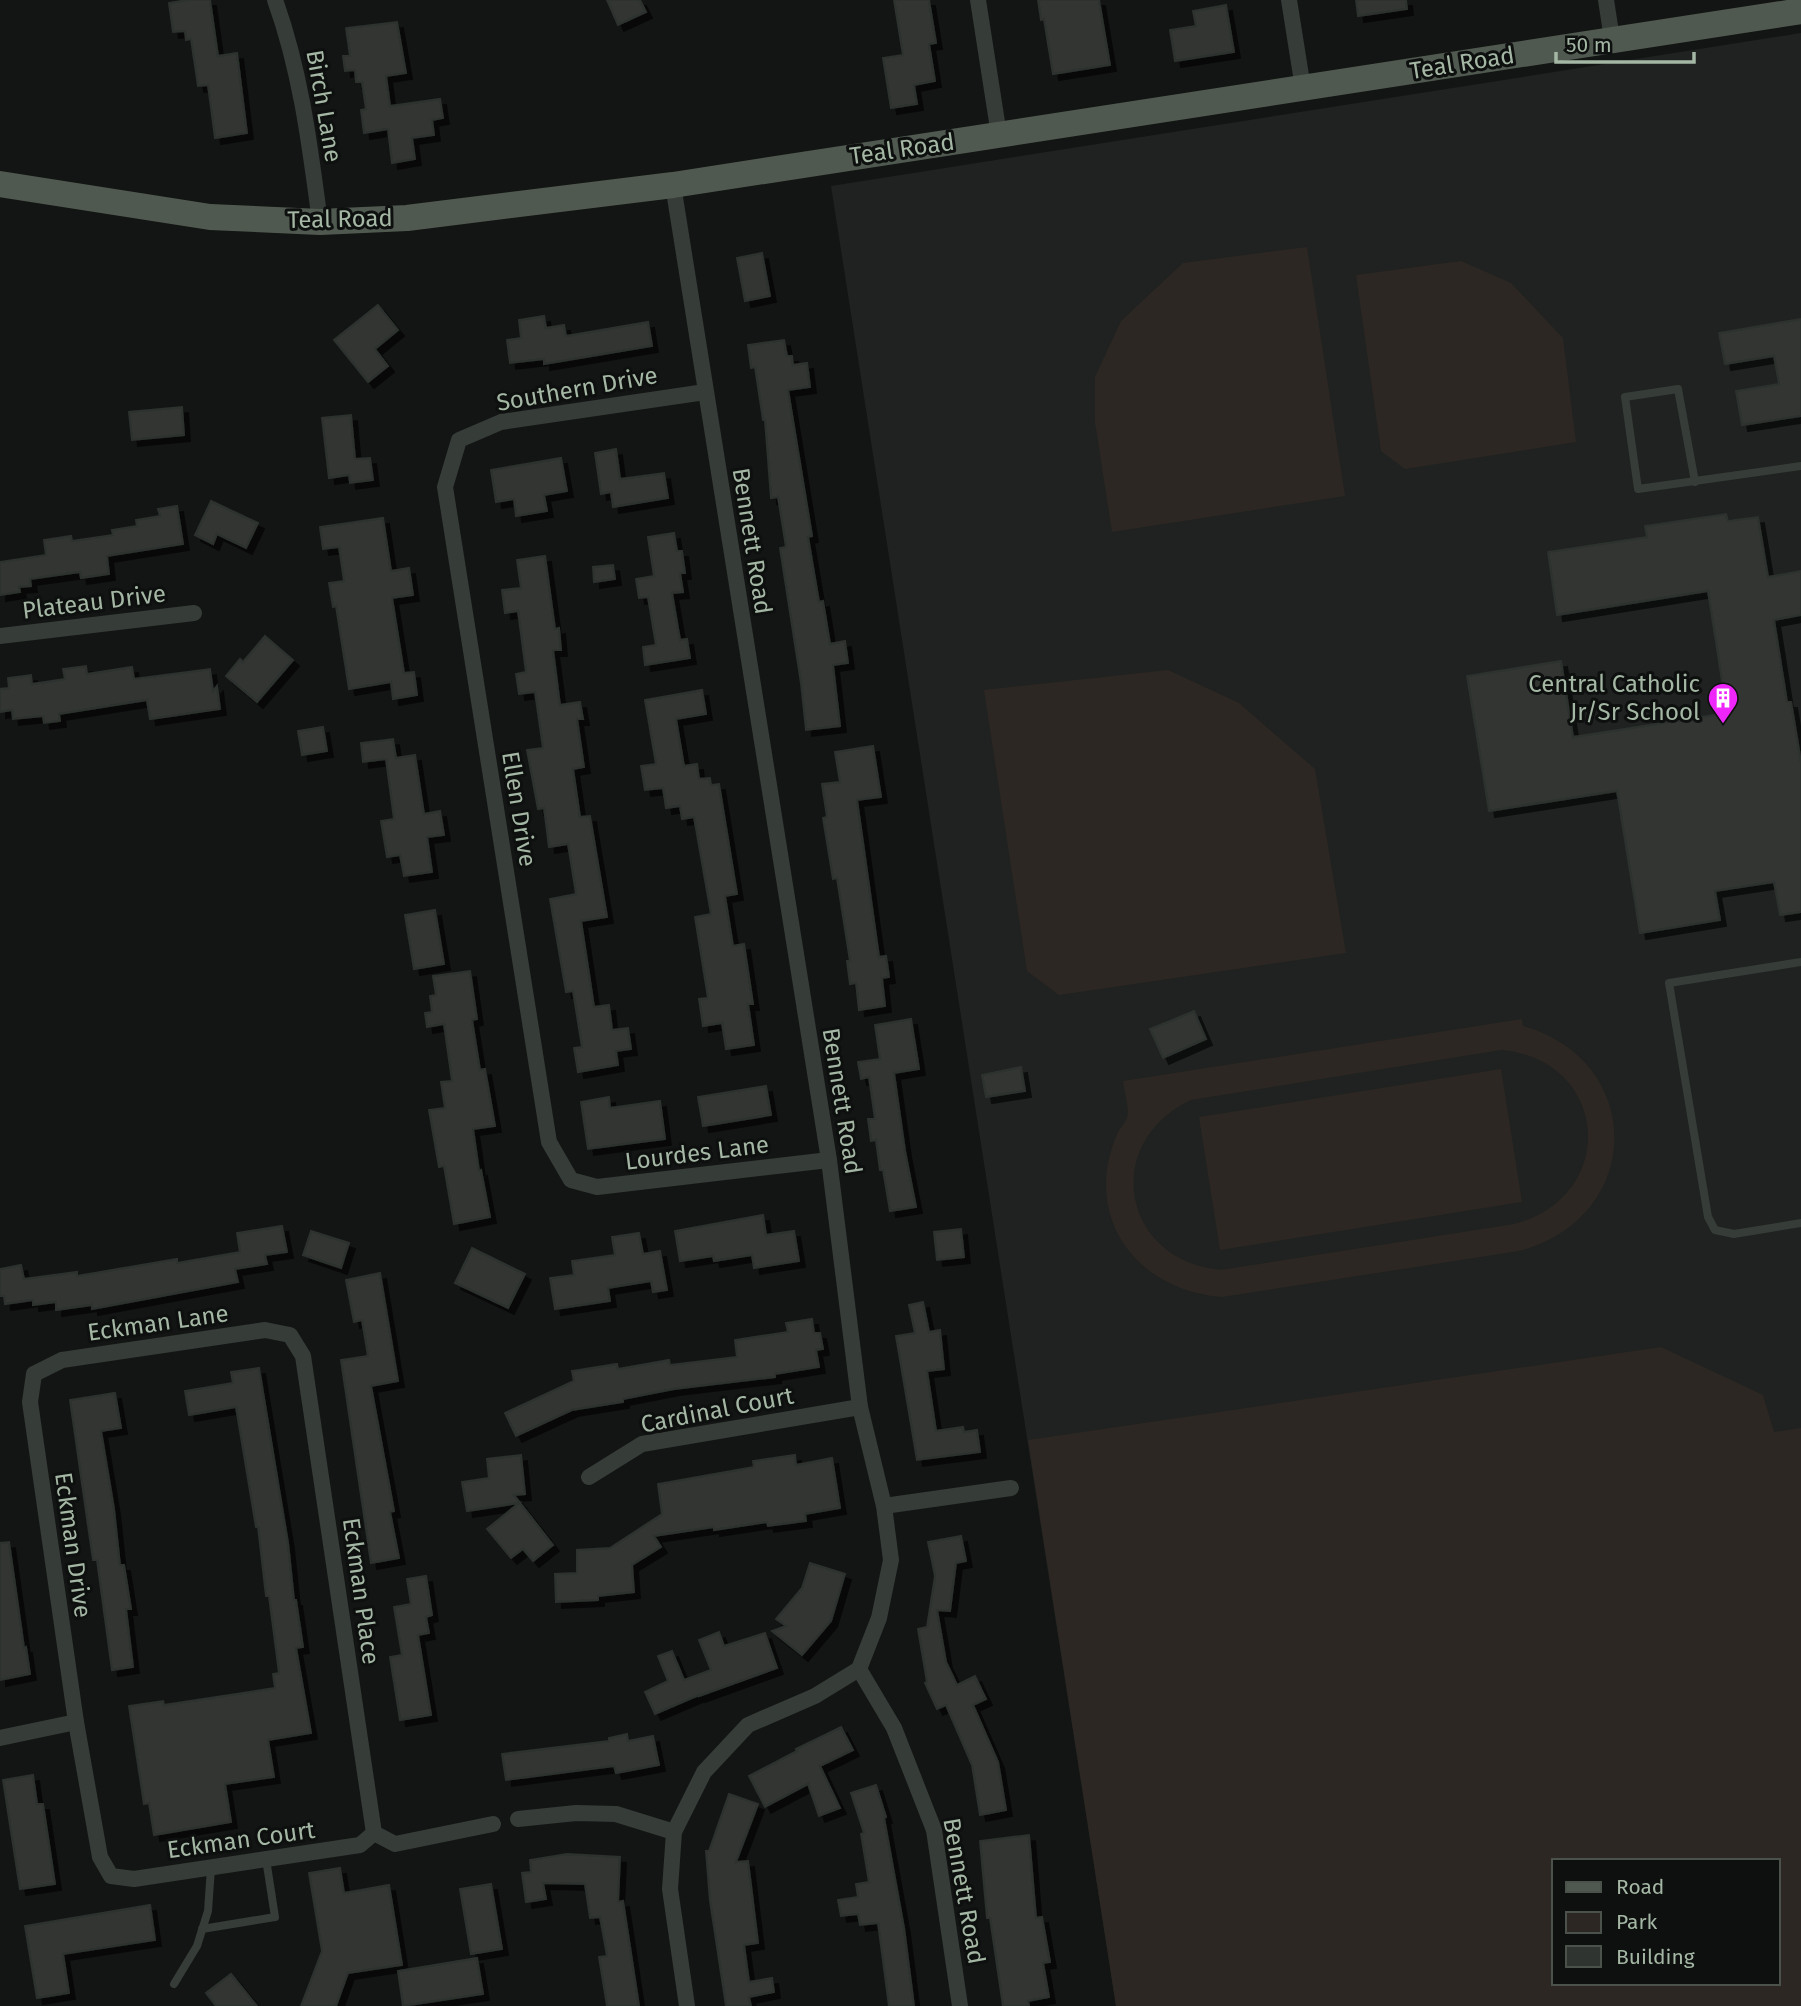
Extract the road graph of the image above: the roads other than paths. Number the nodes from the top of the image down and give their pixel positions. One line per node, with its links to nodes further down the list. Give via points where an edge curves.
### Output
1 (275, 0): 11 (street, Birch Lane, via 288,38 309,138)
2 (978, 0): 8 (street)
3 (1289, 0): 7 (street)
4 (1606, 0): 6 (street)
5 (1801, 11): 6 (main road, Teal Road)
6 (1612, 39): 7 (main road, Teal Road)
7 (1303, 88): 8 (main road, Teal Road)
8 (999, 135): 10 (main road, Teal Road)
9 (0, 184): 11 (main road, Teal Road, via 209,216)
10 (673, 185): 11 (main road, Teal Road, via 433,215); 12 (street, Bennett Road)
11 (320, 222)
12 (705, 392): 13 (street, Southern Drive, via 501,422); 19 (street, Bennett Road)
13 (459, 440): 20 (street, Ellen Drive, via 445,487 549,1142)
14 (1801, 466): 15 (lane)
15 (1695, 482): 15 (lane, via 1638,489 1625,397 1678,389)
16 (194, 612): 17 (street, Plateau Drive)
17 (0, 636)
18 (1801, 962): 21 (lane, via 1669,983 1708,1217 1715,1230 1734,1234)
19 (829, 1160): 20 (street, Lourdes Lane, via 597,1187); 24 (street, Bennett Road)
20 (571, 1180)
21 (1801, 1223)
22 (290, 1335): 23 (street, Eckman Lane, via 265,1330 75,1358); 34 (street, Eckman Place, via 303,1356)
23 (34, 1374): 29 (street, Eckman Drive, via 30,1402)
24 (860, 1407): 25 (street, Cardinal Court, via 642,1444); 27 (street, Bennett Road)
25 (589, 1477)
26 (1011, 1488): 27 (street)
27 (884, 1506): 28 (street, Bennett Road, via 891,1560 879,1618)
28 (859, 1669): 33 (street, via 815,1696 748,1726 704,1772); 41 (street, Bennett Road, via 894,1728 934,1830)
29 (76, 1722): 30 (street); 37 (street, Eckman Drive, via 100,1857)
30 (0, 1738)
31 (518, 1819): 33 (street, via 616,1814)
32 (493, 1824): 34 (street, via 395,1844)
33 (674, 1832): 40 (street, via 670,1889)
34 (374, 1833): 35 (street, Eckman Court, via 360,1845)
35 (266, 1859): 36 (street, Eckman Court); 38 (lane, via 275,1917)
36 (211, 1867): 37 (street, Eckman Court, via 134,1879); 38 (lane)
37 (111, 1876)
38 (202, 1929): 39 (lane)
39 (174, 1984)
40 (687, 2006)
41 (960, 2006)

